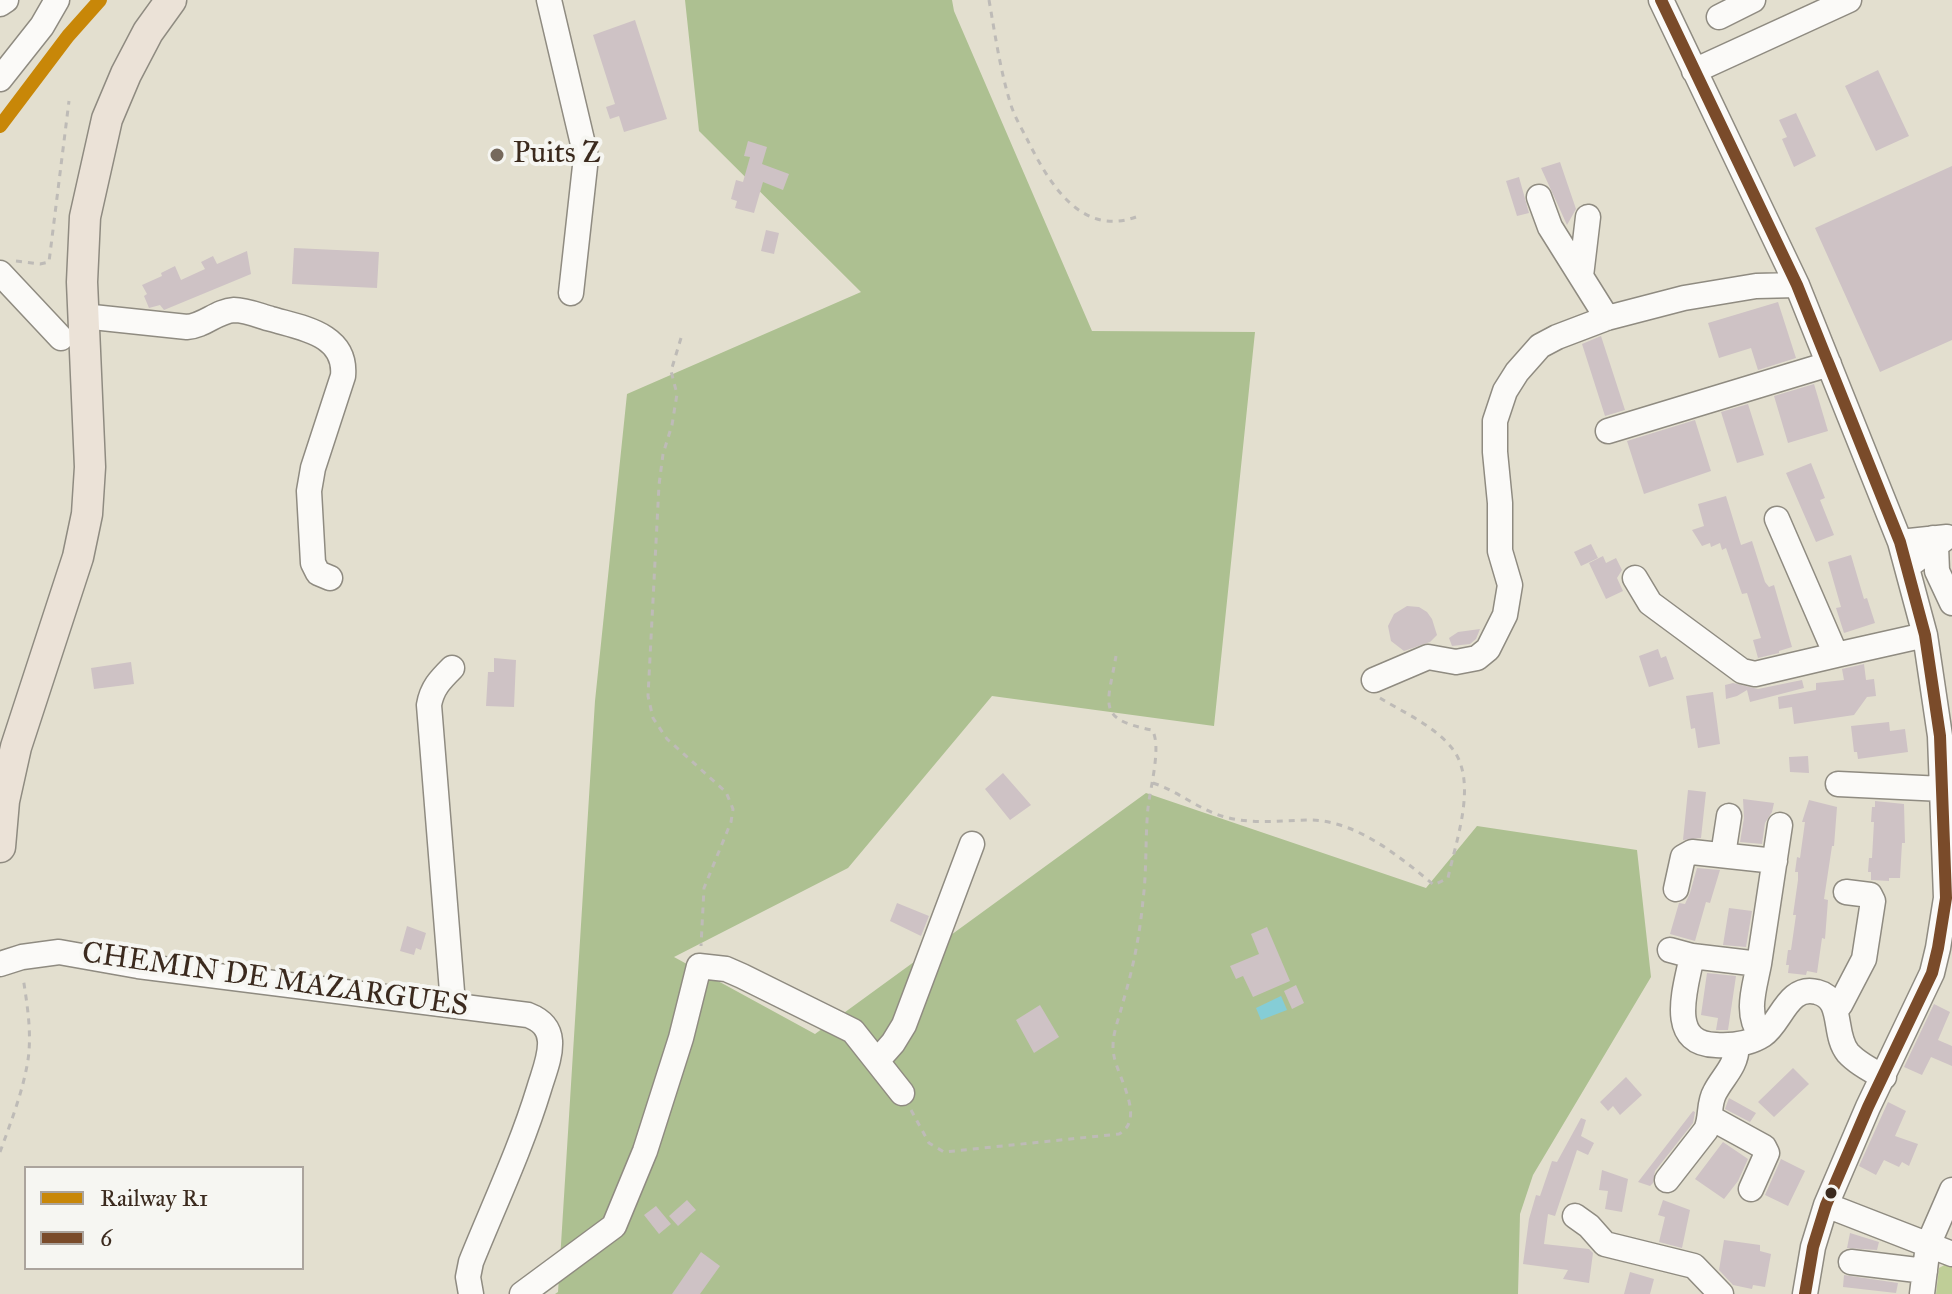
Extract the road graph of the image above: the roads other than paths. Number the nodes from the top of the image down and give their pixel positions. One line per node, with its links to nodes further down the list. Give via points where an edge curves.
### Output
1 (6, 0): 8 (street)
2 (57, 0): 11 (street)
3 (171, 0): 18 (main road, via 148,32 107,119 85,217)
4 (549, 0): 17 (street, via 586,157)
5 (1661, 0): 10 (street)
6 (1753, 0): 9 (street)
7 (1849, 0): 10 (street)
8 (0, 4)
9 (1719, 17)
10 (1694, 71): 16 (street)
11 (0, 79)
12 (1539, 197): 15 (street, via 1550,227)
13 (1588, 217): 15 (street)
14 (7, 267): 20 (street)
15 (1581, 276): 19 (street)
16 (1797, 285): 19 (street, via 1684,298); 21 (street)
17 (571, 293)
18 (83, 316): 27 (street, via 194,327 239,311 330,340 340,353 343,376 309,491 313,563 318,573); 39 (main road, via 87,514 16,747)
19 (1607, 318): 33 (street, via 1540,346 1505,391 1495,421 1495,452 1500,551 1510,585 1505,615 1488,649 1477,658 1456,662 1428,657)
20 (61, 338)
21 (1829, 364): 22 (street); 25 (street)
22 (1608, 431)
23 (1777, 519): 31 (street)
24 (1942, 539): 25 (street); 26 (street); 29 (street, via 1937,571)
25 (1900, 542): 26 (street)
26 (1908, 566): 30 (street)
27 (330, 578)
28 (1635, 578): 31 (street, via 1650,603 1742,671 1755,674)
29 (1952, 603)
30 (1925, 635): 31 (street); 35 (street)
31 (1836, 655)
32 (452, 668): 47 (street, via 431,692 429,705)
33 (1374, 680)
34 (1838, 784): 35 (street)
35 (1943, 789): 42 (street)
36 (1729, 816): 40 (street)
37 (1780, 825): 41 (street)
38 (972, 844): 51 (street, via 904,1025)
39 (0, 847)
40 (1723, 855): 41 (street); 43 (street, via 1686,853)
41 (1775, 861): 46 (street)
42 (1948, 872): 52 (street, via 1932,973)
43 (1676, 889)
44 (1846, 892): 48 (street, via 1870,895 1873,901 1864,959)
45 (11, 960): 47 (street, CHEMIN DE MAZARGUES, via 59,952)
46 (1759, 964): 49 (street, via 1750,1010); 50 (street, via 1681,953 1688,1031 1708,1045)
47 (453, 1004): 64 (street, CHEMIN DE MAZARGUES, via 539,1019 550,1040 530,1118 471,1262)
48 (1836, 1007): 49 (street, via 1813,990 1798,994); 52 (street, via 1836,1026 1848,1052)
49 (1761, 1036): 50 (street)
50 (1737, 1046): 54 (street, via 1733,1066 1714,1093)
51 (877, 1061): 53 (street); 65 (street, via 853,1031 726,969 699,966 645,1151 614,1226)
52 (1884, 1077): 58 (street)
53 (902, 1093)
54 (1711, 1118): 55 (street); 56 (street, via 1764,1147 1767,1153)
55 (1667, 1180)
56 (1751, 1189)
57 (1952, 1190): 60 (street)
58 (1826, 1205): 60 (street); 67 (street)
59 (1575, 1216): 66 (street, via 1605,1244 1694,1266)
60 (1928, 1245): 61 (street); 63 (street)
61 (1952, 1254)
62 (1851, 1262): 63 (street)
63 (1924, 1283)
64 (471, 1294)
65 (522, 1294)
66 (1721, 1294)
67 (1805, 1294)

